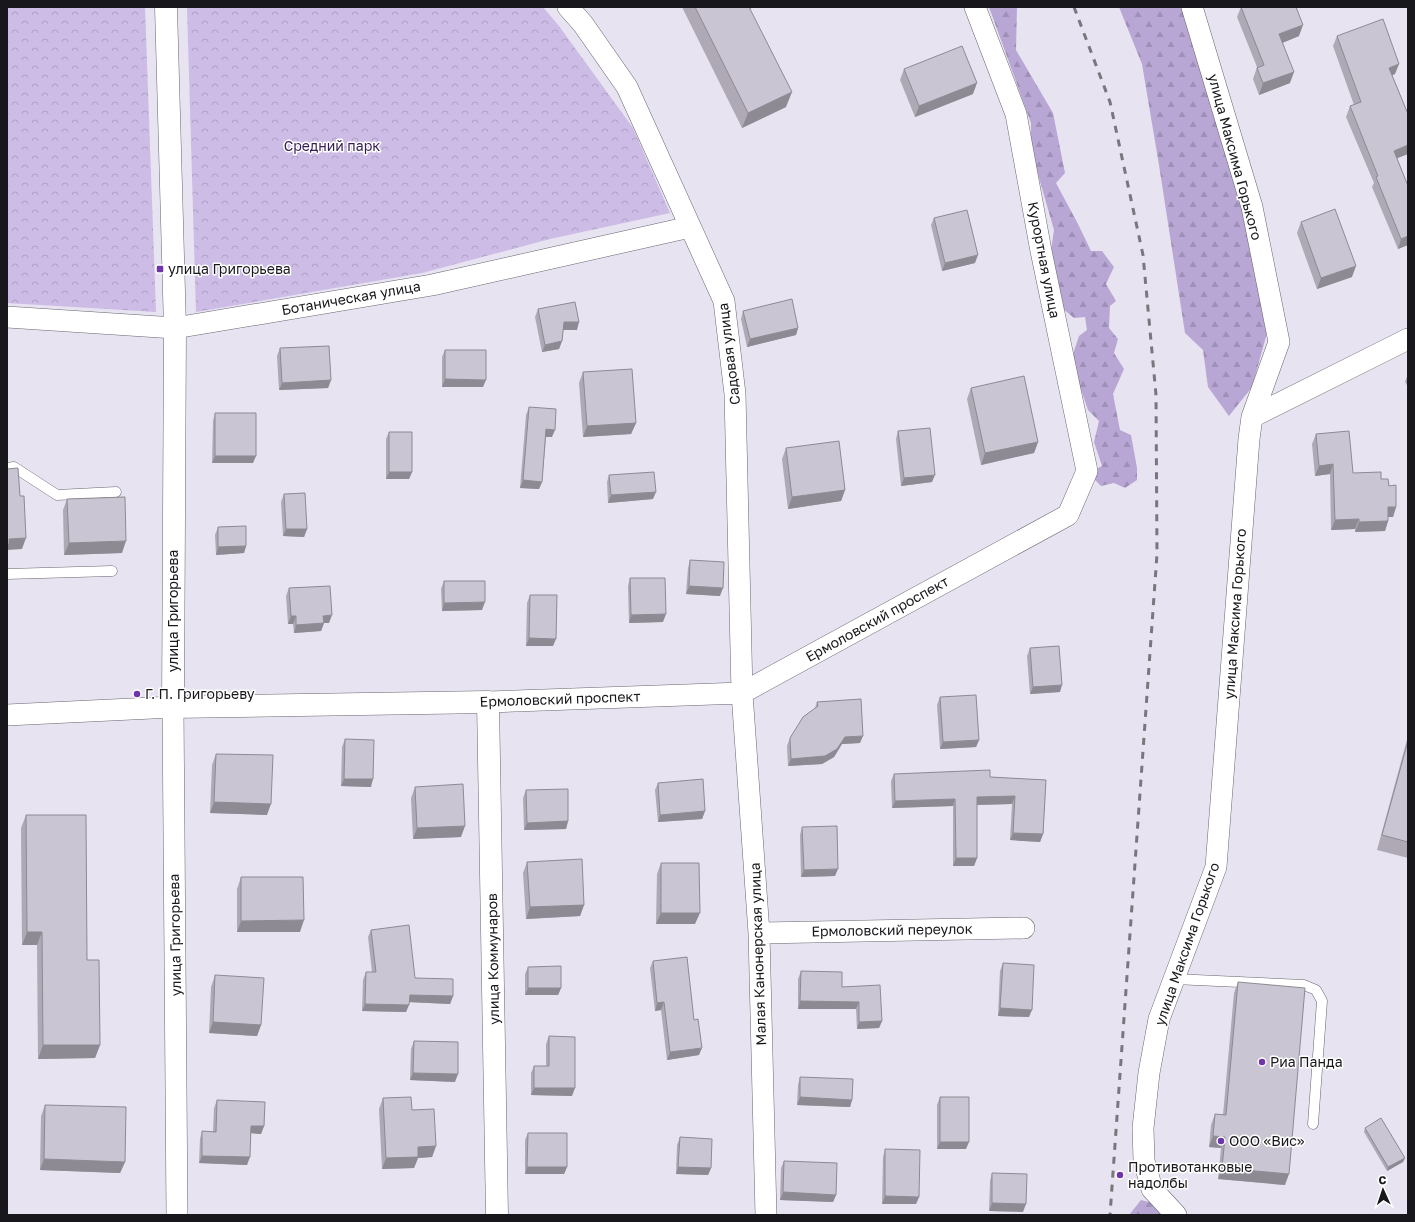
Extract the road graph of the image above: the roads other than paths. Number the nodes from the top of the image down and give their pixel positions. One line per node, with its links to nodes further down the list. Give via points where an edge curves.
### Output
1 (166, 7): 7 (street, улица Григорьева)
2 (568, 7): 5 (street, Садовая улица, via 627,87)
3 (975, 7): 12 (street, Курортная улица, via 1016,114 1041,251 1087,471)
4 (1192, 7): 9 (street, улица Максима Горького, via 1252,207 1279,342)
5 (690, 227): 7 (street, Ботаническая улица, via 432,285); 15 (street, Садовая улица, via 724,301 735,394)
6 (7, 317): 7 (street, Ботаническая улица)
7 (175, 328): 17 (street, улица Григорьева)
8 (1408, 339): 9 (street)
9 (1252, 417): 21 (street, улица Максима Горького, via 1216,867)
10 (7, 468): 11 (lane, via 14,467 57,495)
11 (116, 492)
12 (1068, 515): 15 (street, Ермоловский проспект)
13 (112, 572): 14 (lane)
14 (7, 574)
15 (742, 693): 16 (street, Ермоловский проспект); 20 (street, Малая Канонерская улица)
16 (488, 702): 17 (street, Ермоловский проспект); 24 (street, улица Коммунаров)
17 (173, 707): 18 (street, Ермоловский проспект); 23 (street, улица Григорьева)
18 (7, 715)
19 (1024, 928): 20 (street, Ермоловский переулок)
20 (759, 933): 25 (street, Малая Канонерская улица)
21 (1174, 979): 22 (lane, via 1304,985 1316,990 1322,1001); 26 (street, улица Максима Горького, via 1159,1019 1142,1128 1144,1161 1152,1189)
22 (1313, 1124)
23 (177, 1215)
24 (497, 1215)
25 (766, 1215)
26 (1176, 1215)

